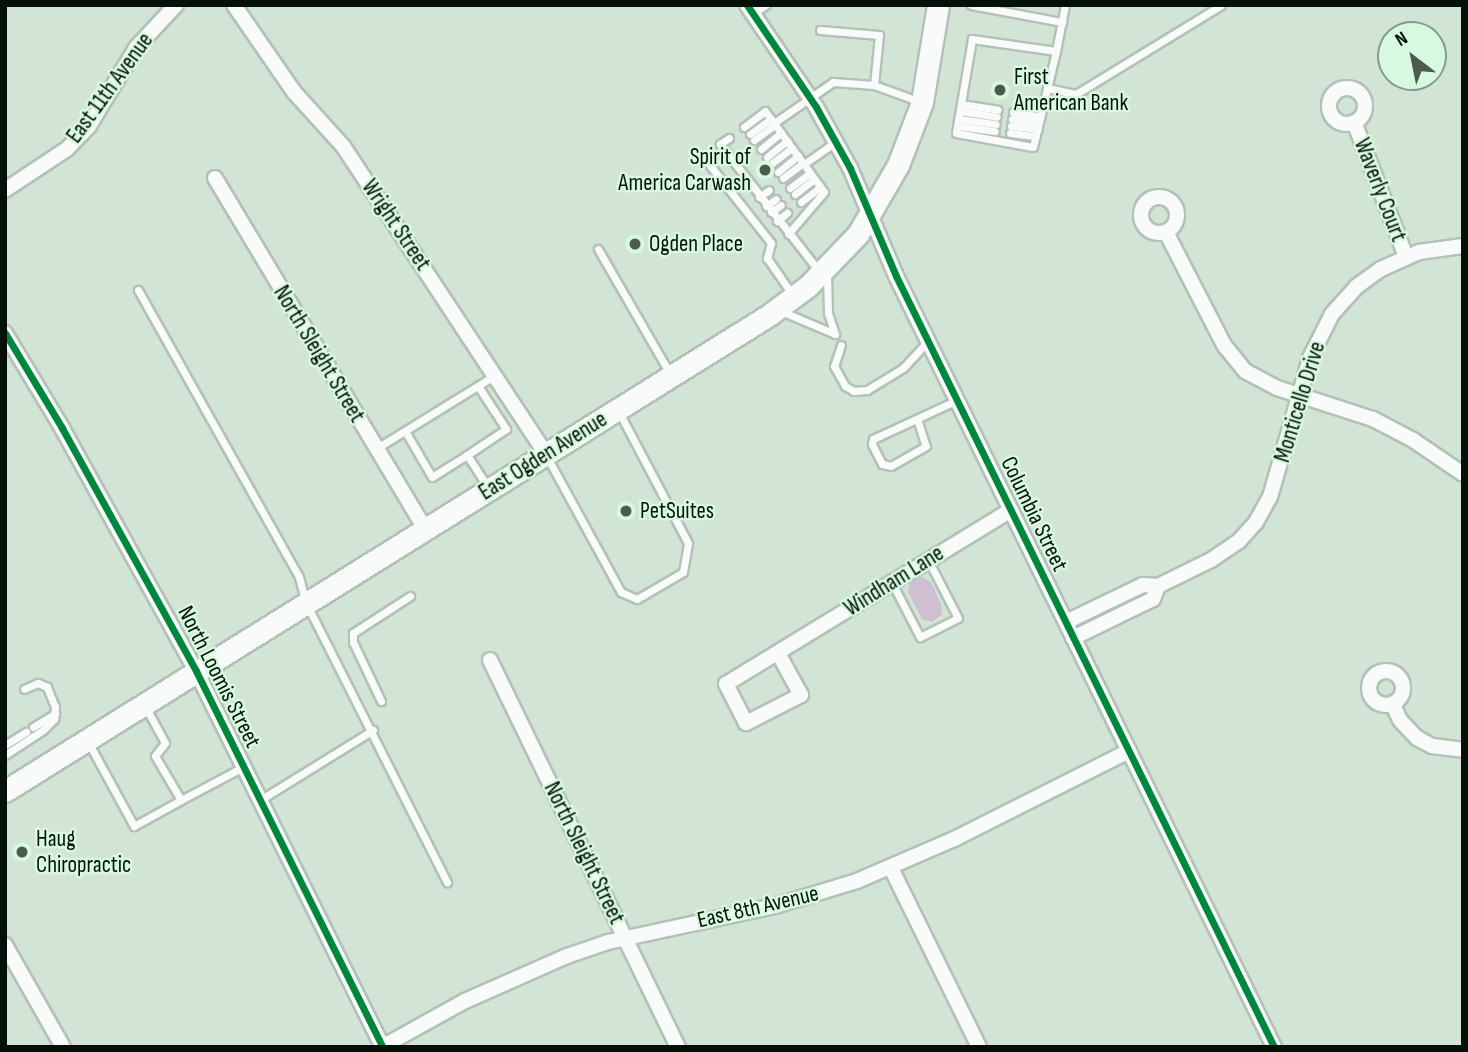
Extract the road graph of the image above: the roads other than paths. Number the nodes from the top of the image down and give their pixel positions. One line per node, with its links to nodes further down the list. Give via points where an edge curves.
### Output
1 (176, 5): 40 (street, East 11th Avenue, via 136,48 89,126 67,149)
2 (234, 5): 62 (street, Wright Street, via 294,92 343,146)
3 (766, 5): 8 (lane)
4 (971, 5): 9 (lane)
5 (1065, 5): 9 (lane)
6 (1221, 5): 13 (lane, via 1076,94)
7 (937, 7): 15 (main road, East Ogden Avenue)
8 (750, 9): 14 (street, Columbia Street)
9 (1062, 22): 11 (lane)
10 (820, 30): 12 (lane, via 879,35)
11 (1056, 51): 13 (lane); 16 (lane, via 972,39)
12 (874, 85): 14 (lane, via 833,82); 15 (lane)
13 (1047, 88): 19 (lane)
14 (810, 98): 17 (lane); 24 (street, Columbia Street)
15 (922, 102): 48 (main road, East Ogden Avenue, via 898,165)
16 (959, 115): 16 (lane, via 996,120); 19 (lane, via 956,134 1033,147)
17 (774, 122): 20 (lane, via 765,111); 21 (lane); 22 (lane)
18 (1354, 122): 54 (street, Waverly Court)
19 (1039, 126): 19 (lane, via 1011,122)
20 (744, 127)
21 (781, 133): 25 (lane); 27 (lane)
22 (752, 137)
23 (729, 138): 28 (lane, via 720,144)
24 (836, 142): 32 (lane); 48 (street, Columbia Street)
25 (790, 144): 31 (lane); 32 (lane)
26 (737, 148): 28 (lane)
27 (761, 149)
28 (728, 155): 33 (lane)
29 (705, 159): 57 (lane, via 771,243 767,258)
30 (746, 160): 33 (lane)
31 (769, 160)
32 (802, 161): 35 (lane); 36 (lane)
33 (737, 167): 38 (lane)
34 (755, 171): 38 (lane)
35 (780, 175)
36 (812, 176): 39 (lane); 42 (lane)
37 (215, 178): 70 (street, North Sleight Street)
38 (745, 178): 41 (lane)
39 (820, 187): 45 (lane); 51 (lane, via 824,192)
40 (5, 190)
41 (754, 190): 43 (lane); 43 (lane, via 766,186)
42 (793, 191)
43 (760, 197): 46 (lane)
44 (778, 202): 46 (lane)
45 (801, 202)
46 (769, 209): 49 (lane)
47 (787, 214): 49 (lane)
48 (870, 216): 55 (main road, East Ogden Avenue); 60 (street, Columbia Street)
49 (777, 221): 51 (lane)
50 (1167, 232): 65 (street, via 1236,363 1264,382)
51 (788, 234): 55 (lane)
52 (1463, 246): 54 (street, Monticello Drive)
53 (598, 249): 63 (lane)
54 (1406, 257): 65 (street, Monticello Drive, via 1356,287 1332,314 1310,358)
55 (824, 272): 57 (main road, East Ogden Avenue); 58 (lane, via 835,334)
56 (138, 290): 81 (lane, via 299,577)
57 (795, 297): 58 (main road, East Ogden Avenue)
58 (776, 310): 63 (main road, East Ogden Avenue)
59 (5, 333): 86 (street, North Loomis Street)
60 (928, 341): 61 (lane, via 903,368 867,390 854,391 845,386 834,366); 66 (street, Columbia Street)
61 (841, 345)
62 (496, 375): 64 (lane); 71 (street, Wright Street)
63 (672, 376): 67 (main road, East Ogden Avenue)
64 (478, 386): 69 (lane); 72 (lane, via 506,429)
65 (1299, 395): 73 (street, via 1373,419); 79 (street, Monticello Drive, via 1276,481 1256,522 1227,551)
66 (957, 400): 68 (lane); 75 (street, Columbia Street)
67 (618, 409): 71 (main road, East Ogden Avenue); 71 (lane, via 688,543 683,572 637,599 621,592)
68 (917, 419): 68 (lane, via 873,439 882,464 891,466 926,446)
69 (405, 431): 70 (lane); 72 (lane, via 432,477)
70 (377, 449): 76 (street, North Sleight Street)
71 (546, 454): 74 (main road, East Ogden Avenue)
72 (467, 455): 74 (lane)
73 (1463, 474)
74 (489, 489): 76 (main road, East Ogden Avenue)
75 (1011, 510): 77 (street, Windham Lane); 82 (street, Columbia Street)
76 (425, 529): 81 (main road, East Ogden Avenue)
77 (928, 560): 78 (street, Windham Lane); 78 (lane, via 958,618 920,637)
78 (892, 582): 84 (street, Windham Lane)
79 (1158, 586): 82 (street, Monticello Drive, via 1143,585); 83 (street, Monticello Drive, via 1153,599)
80 (410, 596): 88 (lane, via 353,633)
81 (306, 603): 86 (main road, East Ogden Avenue); 92 (lane)
82 (1066, 622): 83 (street, Columbia Street)
83 (1073, 638): 96 (street, Columbia Street)
84 (778, 653): 84 (street, Windham Lane, via 801,695 746,723 726,684)
85 (490, 660): 104 (street, North Sleight Street)
86 (197, 671): 89 (main road, East Ogden Avenue); 98 (street, North Loomis Street)
87 (24, 690): 91 (lane, via 38,683 47,687)
88 (381, 701)
89 (144, 704): 93 (main road, East Ogden Avenue); 100 (lane, via 165,743 155,756)
90 (1393, 705): 95 (street, via 1399,720 1417,738 1432,746)
91 (55, 713): 94 (lane); 97 (lane, via 49,726)
92 (373, 730): 101 (lane); 103 (lane)
93 (86, 740): 99 (main road, East Ogden Avenue); 100 (lane, via 134,827)
94 (5, 745)
95 (1463, 750)
96 (1129, 751): 102 (street, East 8th Avenue); 110 (street, Columbia Street)
97 (5, 755)
98 (244, 766): 100 (lane); 101 (street, North Loomis Street)
99 (5, 791)
100 (181, 800)
101 (260, 800): 107 (street, North Loomis Street)
102 (891, 868): 104 (street, East 8th Avenue, via 775,906); 109 (street)
103 (447, 882)
104 (625, 938): 107 (street, East 8th Avenue, via 522,974); 108 (street, North Sleight Street)
105 (5, 944): 106 (street)
106 (63, 1047)
107 (382, 1047)
108 (678, 1047)
109 (979, 1047)
110 (1274, 1047)

